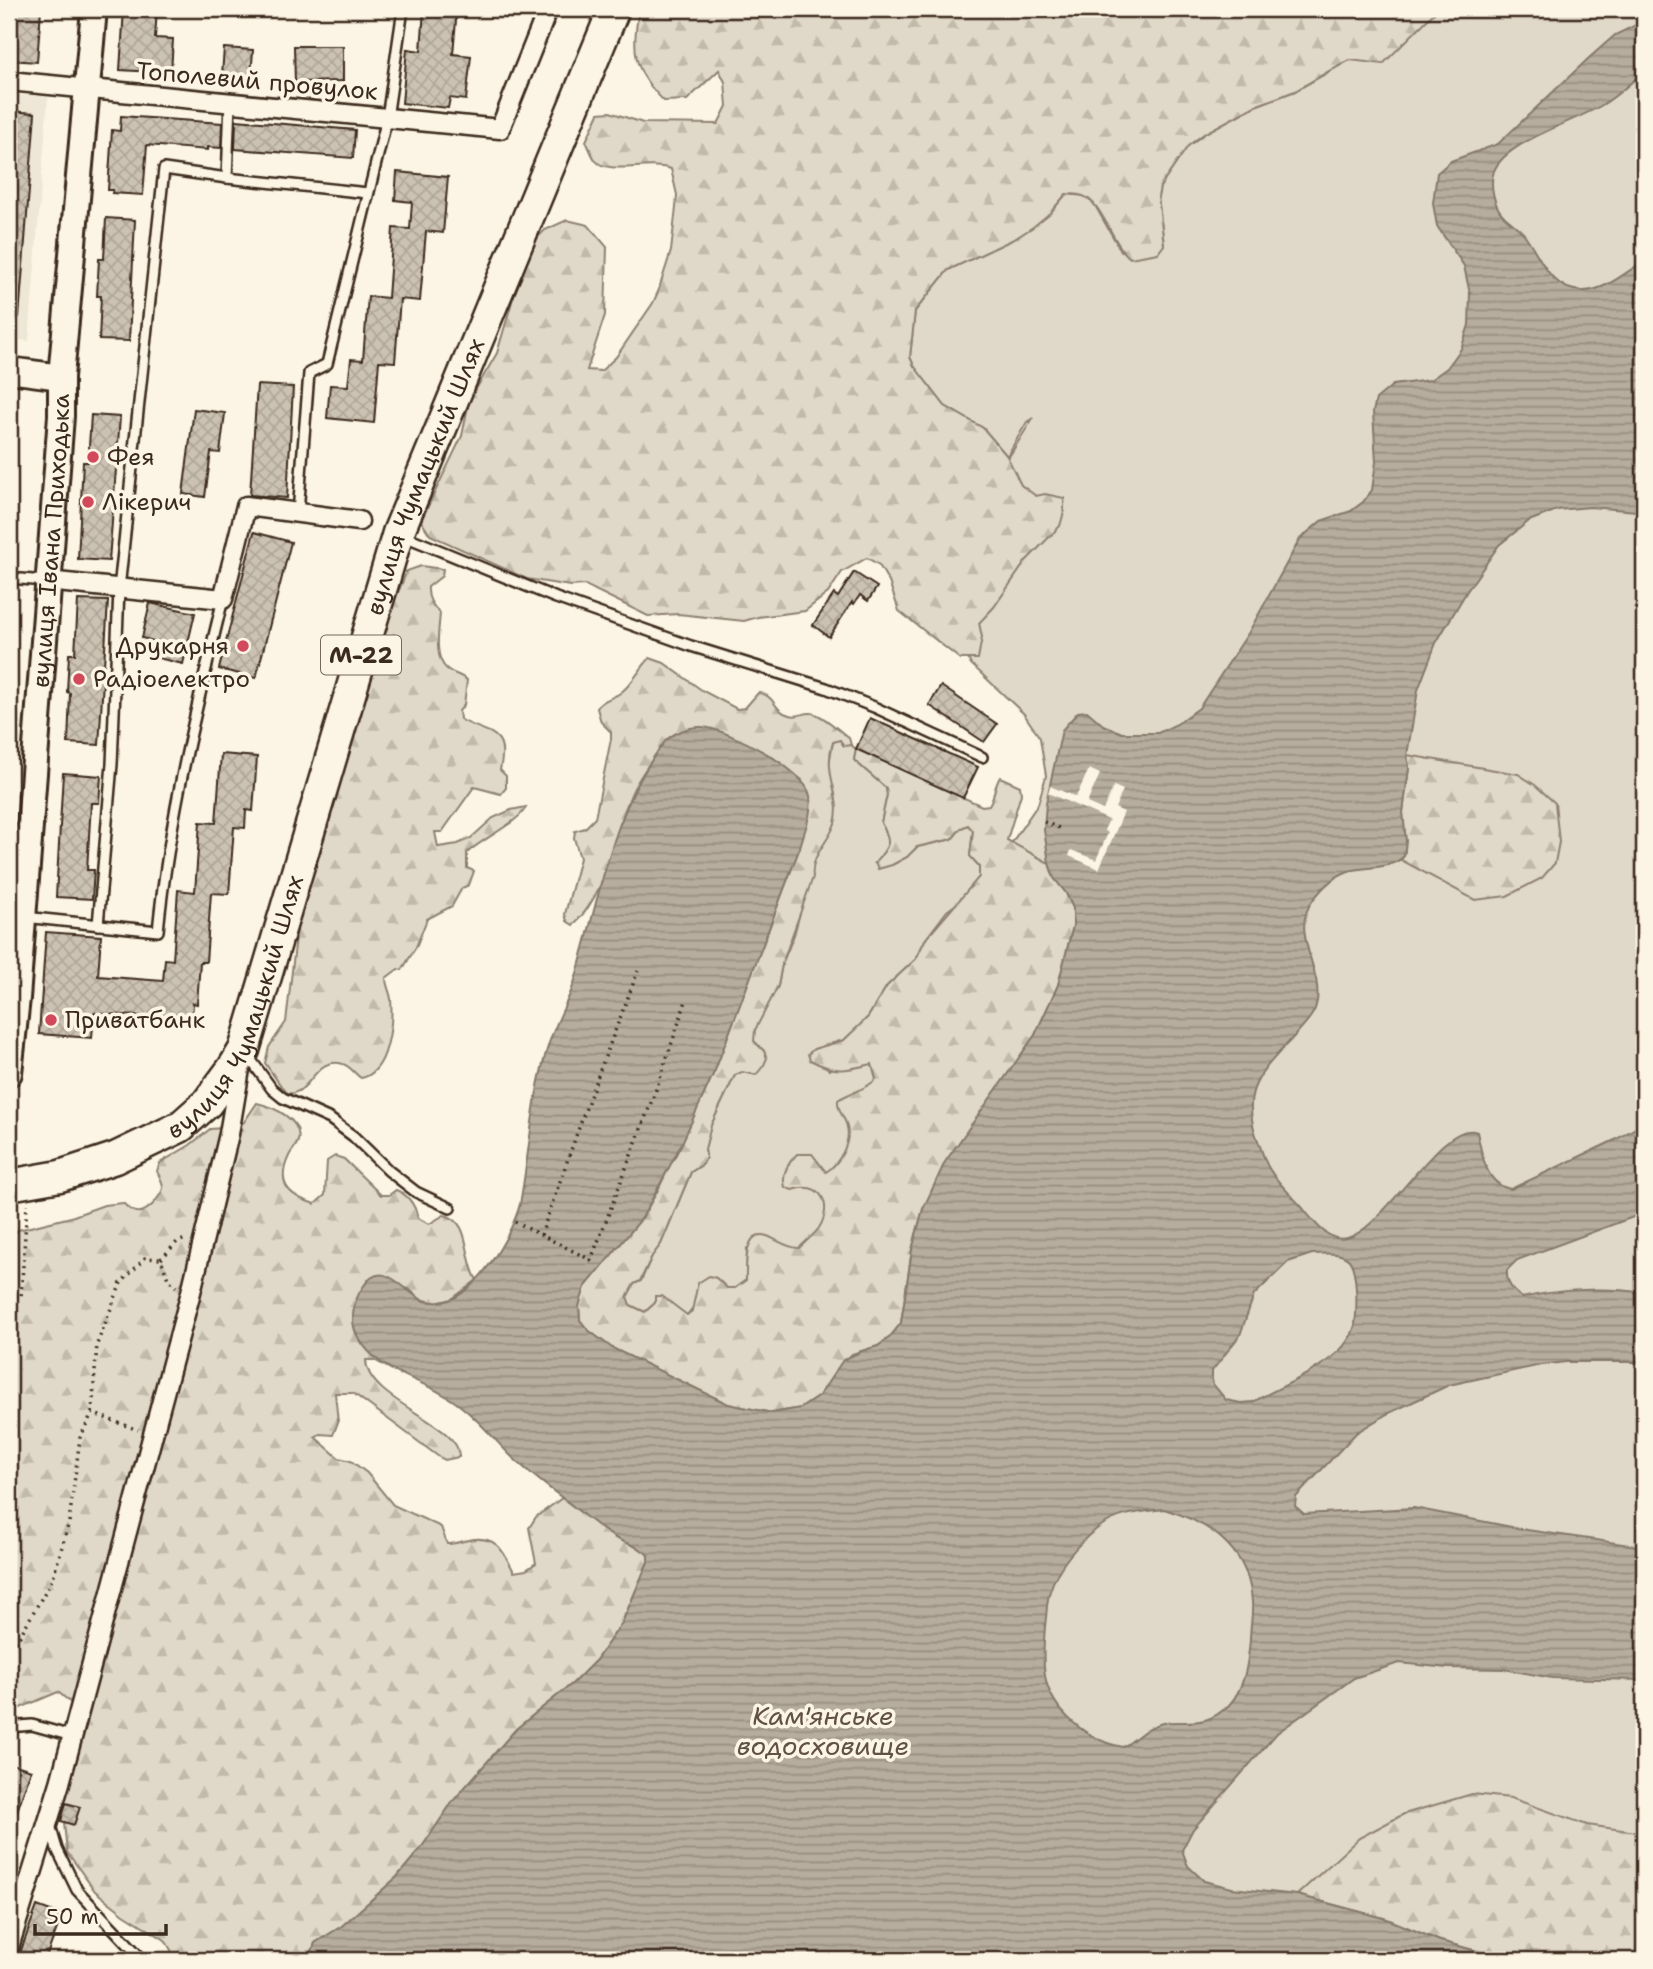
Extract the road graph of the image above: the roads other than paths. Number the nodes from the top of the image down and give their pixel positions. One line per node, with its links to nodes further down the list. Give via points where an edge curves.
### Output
1 (93, 9): 6 (main road, вулиця Івана Приходька)
2 (403, 9): 8 (lane)
3 (548, 9): 8 (street, Тополевий провулок, via 500,129)
4 (614, 9): 15 (highway, вулиця Чумацький Шлях / М-22)
5 (9, 81): 6 (street, Тополевий провулок)
6 (86, 89): 7 (street, Тополевий провулок); 12 (main road, вулиця Івана Приходька)
7 (230, 103): 8 (street, Тополевий провулок); 9 (lane)
8 (387, 118): 10 (lane)
9 (227, 177): 10 (lane); 18 (lane, via 164,169)
10 (368, 193): 13 (lane, via 327,364 309,373)
11 (9, 370): 12 (main road)
12 (61, 377): 17 (main road, вулиця Івана Приходька)
13 (298, 513): 14 (street); 19 (street, via 246,506)
14 (359, 521)
15 (398, 533): 20 (lane, via 556,598 826,688); 25 (highway, вулиця Чумацький Шлях / М-22)
16 (9, 578): 17 (lane)
17 (47, 581): 18 (street); 21 (main road, вулиця Івана Приходька)
18 (119, 589): 19 (street); 23 (lane, via 112,764)
19 (223, 599): 23 (lane, via 163,875 158,931)
20 (982, 757)
21 (18, 849): 22 (main road, вулиця Івана Приходька)
22 (23, 917): 23 (lane); 24 (main road, вулиця Івана Приходька)
23 (98, 925)
24 (13, 998): 26 (main road, вулиця Івана Приходька)
25 (244, 1050): 27 (highway, вулиця Чумацький Шлях / М-22, via 207,1103 180,1127 115,1158 60,1176); 28 (lane, via 283,1098 330,1119 416,1192); 30 (street, via 191,1292)
26 (9, 1073)
27 (19, 1183)
28 (450, 1208)
29 (9, 1727): 30 (lane, via 32,1725)
30 (72, 1736): 31 (street)
31 (49, 1820): 32 (street); 33 (lane, via 77,1890)
32 (9, 1947)
33 (142, 1959)

